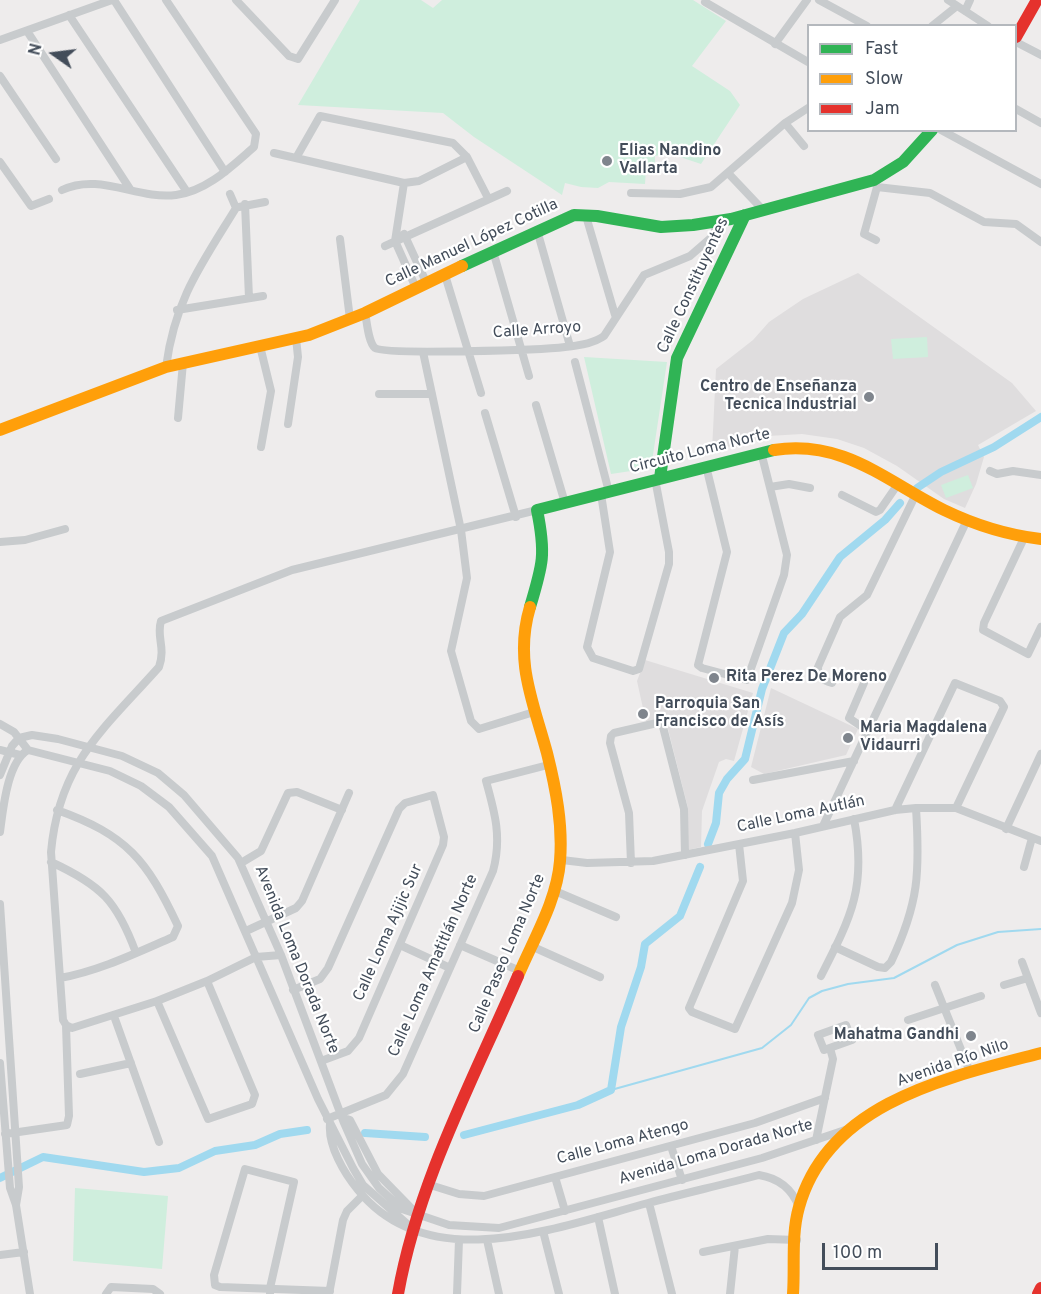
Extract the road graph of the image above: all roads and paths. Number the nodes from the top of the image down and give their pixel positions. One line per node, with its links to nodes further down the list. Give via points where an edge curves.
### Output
1 (113, 0): 12 (street); 36 (street)
2 (166, 0): 36 (street, via 256,134 254,147)
3 (236, 0): 9 (street, via 289,56 298,59)
4 (807, 0): 20 (street)
5 (819, 0): 13 (street)
6 (948, 0): 11 (street)
7 (970, 0): 11 (street)
8 (1037, 0): 17 (street)
9 (333, 1)
10 (705, 2): 20 (street)
11 (961, 8): 14 (street); 15 (street)
12 (69, 15): 16 (street); 44 (street)
13 (863, 24)
14 (935, 24)
15 (985, 24)
16 (27, 31): 18 (street); 41 (street)
17 (1017, 36)
18 (0, 40)
19 (1017, 43): 21 (street)
20 (776, 45): 22 (street)
21 (1041, 55)
22 (807, 61)
23 (0, 76): 34 (street)
24 (807, 109): 26 (street)
25 (1017, 111): 27 (street)
26 (785, 123): 30 (street); 37 (street)
27 (1041, 123)
28 (930, 132): 39 (street, Calle Manuel López Cotilla)
29 (945, 132): 40 (street)
30 (804, 146)
31 (273, 153): 33 (street)
32 (467, 157): 33 (street, via 448,141 322,116); 38 (street, via 419,181); 47 (street)
33 (296, 158): 38 (street)
34 (56, 159)
35 (0, 162): 48 (street, via 31,206)
36 (225, 172): 44 (street)
37 (728, 173): 45 (street, via 711,187 696,192); 51 (street)
38 (404, 183): 55 (street)
39 (876, 184): 51 (street, Calle Manuel López Cotilla); 59 (street, via 864,234); 61 (street, via 930,193 984,222 1016,224)
40 (1041, 184)
41 (130, 189): 42 (street, via 84,183); 44 (street, via 163,195)
42 (63, 190)
43 (507, 191): 47 (street)
44 (187, 192)
45 (631, 193)
46 (230, 194): 50 (street)
47 (488, 198): 57 (street)
48 (49, 199)
49 (265, 202): 50 (street)
50 (240, 206): 67 (street); 68 (street)
51 (763, 210): 52 (street, Calle Manuel López Cotilla)
52 (745, 215): 54 (street, Calle Manuel López Cotilla); 95 (street, Calle Constituyentes, via 677,358)
53 (586, 216): 54 (street, Calle Manuel López Cotilla, via 661,227); 56 (street, Calle Manuel López Cotilla, via 574,215); 70 (street)
54 (718, 221): 70 (street, Calle Arroyo, via 713,236 690,256 644,275)
55 (399, 222): 57 (street); 60 (street)
56 (537, 230): 63 (street, Calle Manuel López Cotilla); 74 (street)
57 (405, 237): 60 (street); 65 (street)
58 (340, 239): 71 (street)
59 (876, 240)
60 (395, 241): 62 (street); 65 (street)
61 (1041, 242)
62 (385, 246)
63 (493, 251): 64 (street, Calle Manuel López Cotilla); 75 (street)
64 (445, 275): 65 (street, Calle Manuel López Cotilla); 76 (street)
65 (422, 286): 69 (street, Calle Manuel López Cotilla)
66 (263, 296): 67 (street)
67 (249, 298): 68 (street)
68 (177, 310): 80 (street)
69 (365, 313): 71 (street, Calle Manuel López Cotilla); 77 (street, Calle Arroyo, via 375,348)
70 (615, 315): 74 (street, Calle Arroyo, via 597,341)
71 (350, 319): 72 (street, Calle Manuel López Cotilla)
72 (296, 338): 73 (street, Calle Manuel López Cotilla); 88 (street, via 298,357)
73 (260, 346): 79 (street, Calle Manuel López Cotilla); 90 (street, via 271,391)
74 (570, 346): 75 (street, Calle Arroyo)
75 (520, 349): 76 (street, Calle Arroyo); 81 (street)
76 (468, 350): 77 (street, Calle Arroyo); 82 (street)
77 (423, 352): 84 (street)
78 (575, 362): 99 (street)
79 (183, 363): 80 (street, Calle Manuel López Cotilla); 87 (street)
80 (166, 367): 89 (street, Calle Manuel López Cotilla)
81 (528, 376)
82 (481, 393)
83 (379, 394): 84 (street)
84 (432, 394): 107 (street)
85 (536, 405): 102 (street)
86 (485, 414): 104 (street)
87 (178, 418)
88 (288, 424)
89 (0, 430)
90 (261, 447)
91 (761, 452): 92 (street, Circuito Loma Norte); 96 (street, Circuito Loma Norte, via 795,446 825,450 862,462); 97 (street)
92 (706, 466): 95 (street, Circuito Loma Norte); 97 (street, via 726,552 699,664 747,680 786,563 786,545)
93 (990, 471): 94 (street)
94 (1041, 475)
95 (658, 478): 99 (street, Circuito Loma Norte); 99 (street, via 669,564 639,669 593,658 587,647 610,552)
96 (898, 484): 100 (street, Circuito Loma Norte); 101 (street, via 876,512)
97 (770, 487): 98 (street, via 789,484)
98 (810, 488)
99 (605, 493): 102 (street, Circuito Loma Norte)
100 (916, 494): 105 (street, Circuito Loma Norte); 112 (street, via 867,595 840,617 822,657 818,674)
101 (842, 495)
102 (565, 503): 103 (street, Circuito Loma Norte)
103 (537, 510): 104 (street, Circuito Loma Norte); 114 (street, Calle Paseo Loma Norte, via 544,545 542,567 522,647)
104 (516, 517): 107 (street, Circuito Loma Norte)
105 (967, 520): 108 (street, Circuito Loma Norte); 116 (street)
106 (65, 529): 110 (street)
107 (460, 530): 114 (street, via 467,578 451,651 474,727 479,729); 118 (street, Circuito Loma Norte, via 292,570 164,618 159,626 164,653 159,667)
108 (1024, 538): 109 (street, Circuito Loma Norte); 111 (street, via 983,630 1028,654)
109 (1041, 539)
110 (0, 542)
111 (1041, 627)
112 (832, 683)
113 (864, 683): 116 (street, via 849,717)
114 (534, 712): 124 (street, Calle Paseo Loma Norte)
115 (0, 724): 117 (street)
116 (868, 731): 122 (street)
117 (19, 738): 118 (street, via 32,735); 119 (street); 120 (street)
118 (88, 746): 123 (street); 144 (street, Avenida Loma Dorada Norte, via 158,773 184,795)
119 (4, 750): 120 (street); 125 (street)
120 (24, 753): 123 (street); 136 (street, via 10,779)
121 (1041, 754): 135 (street)
122 (854, 761): 126 (street); 134 (street)
123 (78, 762): 130 (street); 150 (street, Avenida Loma Dorada Norte, via 141,786 169,807 212,856)
124 (548, 765): 141 (street, Calle Paseo Loma Norte, via 561,823); 152 (street, Calle Loma Amatitlán Norte, via 486,781 498,827 497,853)
125 (0, 775)
126 (753, 780)
127 (349, 794): 131 (street)
128 (916, 808): 129 (street, Calle Loma Autlán); 132 (street, Calle Loma Autlán); 154 (street, via 918,885 902,939 885,968)
129 (956, 808): 132 (street, via 1004,707 1000,701 955,683); 135 (street, Calle Loma Autlán)
130 (57, 810): 142 (street); 156 (street, via 106,830 134,852 159,885 178,926 173,937)
131 (342, 810): 144 (street, via 297,792 288,793 261,851); 149 (street, via 302,901 296,908)
132 (895, 810): 133 (street, Calle Loma Autlán)
133 (854, 819): 134 (street, Calle Loma Autlán); 154 (street, via 859,884)
134 (824, 826): 137 (street, Calle Loma Autlán)
135 (1006, 829): 138 (street, Calle Loma Autlán)
136 (0, 832)
137 (795, 833): 139 (street, Calle Loma Autlán); 139 (street, via 799,870 792,903 735,1029 689,1008 743,880)
138 (1036, 839): 145 (street)
139 (739, 844): 140 (street, Calle Loma Autlán)
140 (685, 855): 143 (street, Calle Loma Autlán, via 654,864); 143 (street, via 684,809 662,723 611,736 629,813)
141 (562, 860): 143 (street, Calle Loma Autlán); 146 (street, Calle Paseo Loma Norte)
142 (51, 862): 156 (street, via 101,890 125,922); 164 (street)
143 (631, 862)
144 (240, 863): 149 (street, Avenida Loma Dorada Norte)
145 (1024, 867)
146 (555, 891): 148 (street); 153 (street, Calle Paseo Loma Norte)
147 (0, 904): 155 (street)
148 (616, 917)
149 (266, 922): 150 (street); 157 (street, Avenida Loma Dorada Norte)
150 (246, 931): 158 (street, Avenida Loma Dorada Norte)
151 (400, 945): 160 (street); 169 (street, Calle Loma Ajijic Sur, via 443,845 433,795 402,805 328,968 320,979); 180 (street, Calle Loma Ajijic Sur, via 359,1038 348,1051)
152 (460, 945): 160 (street, Calle Loma Amatitlán Norte); 161 (street)
153 (531, 946): 161 (street, Calle Paseo Loma Norte); 162 (street)
154 (835, 947): 163 (street)
155 (1, 950): 191 (street)
156 (136, 953): 164 (street, via 84,974)
157 (281, 955): 158 (street); 169 (street, Avenida Loma Dorada Norte)
158 (256, 957): 166 (street); 189 (street, Avenida Loma Dorada Norte)
159 (1022, 962): 165 (street)
160 (450, 968): 187 (street, Calle Loma Amatitlán Norte, via 396,1086)
161 (520, 971): 197 (street, Calle Paseo Loma Norte)
162 (600, 976)
163 (821, 976)
164 (60, 978): 177 (street)
165 (1028, 978): 168 (street); 170 (street)
166 (207, 981): 172 (street); 172 (street, via 255,1095 252,1104 208,1119)
167 (935, 985): 173 (street)
168 (1004, 985)
169 (293, 990): 180 (street, Avenida Loma Dorada Norte)
170 (1038, 993): 174 (street)
171 (981, 996): 173 (street)
172 (157, 1001): 175 (street)
173 (944, 1008): 176 (street); 184 (street)
174 (1041, 1013)
175 (114, 1017): 177 (street, via 72,1028); 182 (street)
176 (908, 1020)
177 (66, 1025): 191 (street, via 67,1125)
178 (830, 1048): 186 (street, via 833,1059)
179 (1041, 1053): 184 (street, Avenida Río Nilo)
180 (321, 1061): 187 (street, Avenida Loma Dorada Norte)
181 (0, 1063): 183 (street)
182 (131, 1063): 185 (street); 193 (street)
183 (0, 1070): 188 (street)
184 (970, 1072): 190 (street, Avenida Río Nilo, via 915,1092)
185 (80, 1074)
186 (825, 1098): 192 (street); 194 (street, Calle Loma Atengo, via 779,1116)
187 (343, 1116): 189 (street, Calle Loma Amatitlán Norte); 202 (street, Avenida Loma Dorada Norte, via 370,1177 402,1209)
188 (2, 1121): 191 (street)
189 (328, 1121): 198 (street, Avenida Loma Dorada Norte, via 341,1164); 204 (street, Avenida Loma Dorada Norte, via 363,1185)
190 (848, 1129): 192 (street, Avenida Loma Dorada Norte); 200 (street, Avenida Río Nilo, via 821,1158)
191 (10, 1133): 210 (street)
192 (816, 1140): 196 (street, Avenida Loma Dorada Norte)
193 (159, 1142)
194 (671, 1146): 195 (street, Calle Loma Atengo); 196 (street)
195 (555, 1177): 197 (street, Calle Loma Atengo, via 484,1196 459,1194); 201 (street)
196 (682, 1180): 201 (street, Avenida Loma Dorada Norte)
197 (427, 1184): 202 (street, Calle Paseo Loma Norte)
198 (362, 1196): 204 (street, Avenida Loma Dorada Norte, via 388,1219); 216 (street, via 344,1220)
199 (649, 1203): 200 (street, Avenida Loma Dorada Norte, via 759,1175 786,1187); 203 (street, Avenida Loma Dorada Norte); 224 (street)
200 (799, 1208): 208 (street, Avenida Río Nilo)
201 (565, 1211): 202 (street, Avenida Loma Dorada Norte, via 480,1229 449,1225)
202 (417, 1214): 204 (street, Calle Paseo Loma Norte)
203 (598, 1217): 205 (street, Avenida Loma Dorada Norte); 223 (street)
204 (413, 1229): 206 (street, Avenida Loma Dorada Norte); 219 (street, Calle Paseo Loma Norte)
205 (543, 1231): 207 (street, Avenida Loma Dorada Norte); 222 (street)
206 (459, 1240): 207 (street, Avenida Loma Dorada Norte); 220 (street)
207 (487, 1240): 221 (street)
208 (796, 1240): 209 (street, via 768,1239); 226 (street, Avenida Río Nilo)
209 (735, 1246): 211 (street); 225 (street)
210 (24, 1252): 212 (street); 217 (street)
211 (703, 1252)
212 (0, 1255)
213 (1041, 1288): 227 (street)
214 (270, 1291): 214 (street, via 294,1182 245,1169 214,1275 215,1285); 216 (street)
215 (159, 1292): 218 (street, via 111,1287)
216 (330, 1292)
217 (30, 1294)
218 (106, 1294)
219 (398, 1294)
220 (457, 1294)
221 (499, 1294)
222 (559, 1294)
223 (615, 1294)
224 (672, 1294)
225 (730, 1294)
226 (793, 1294)
227 (1038, 1294)

